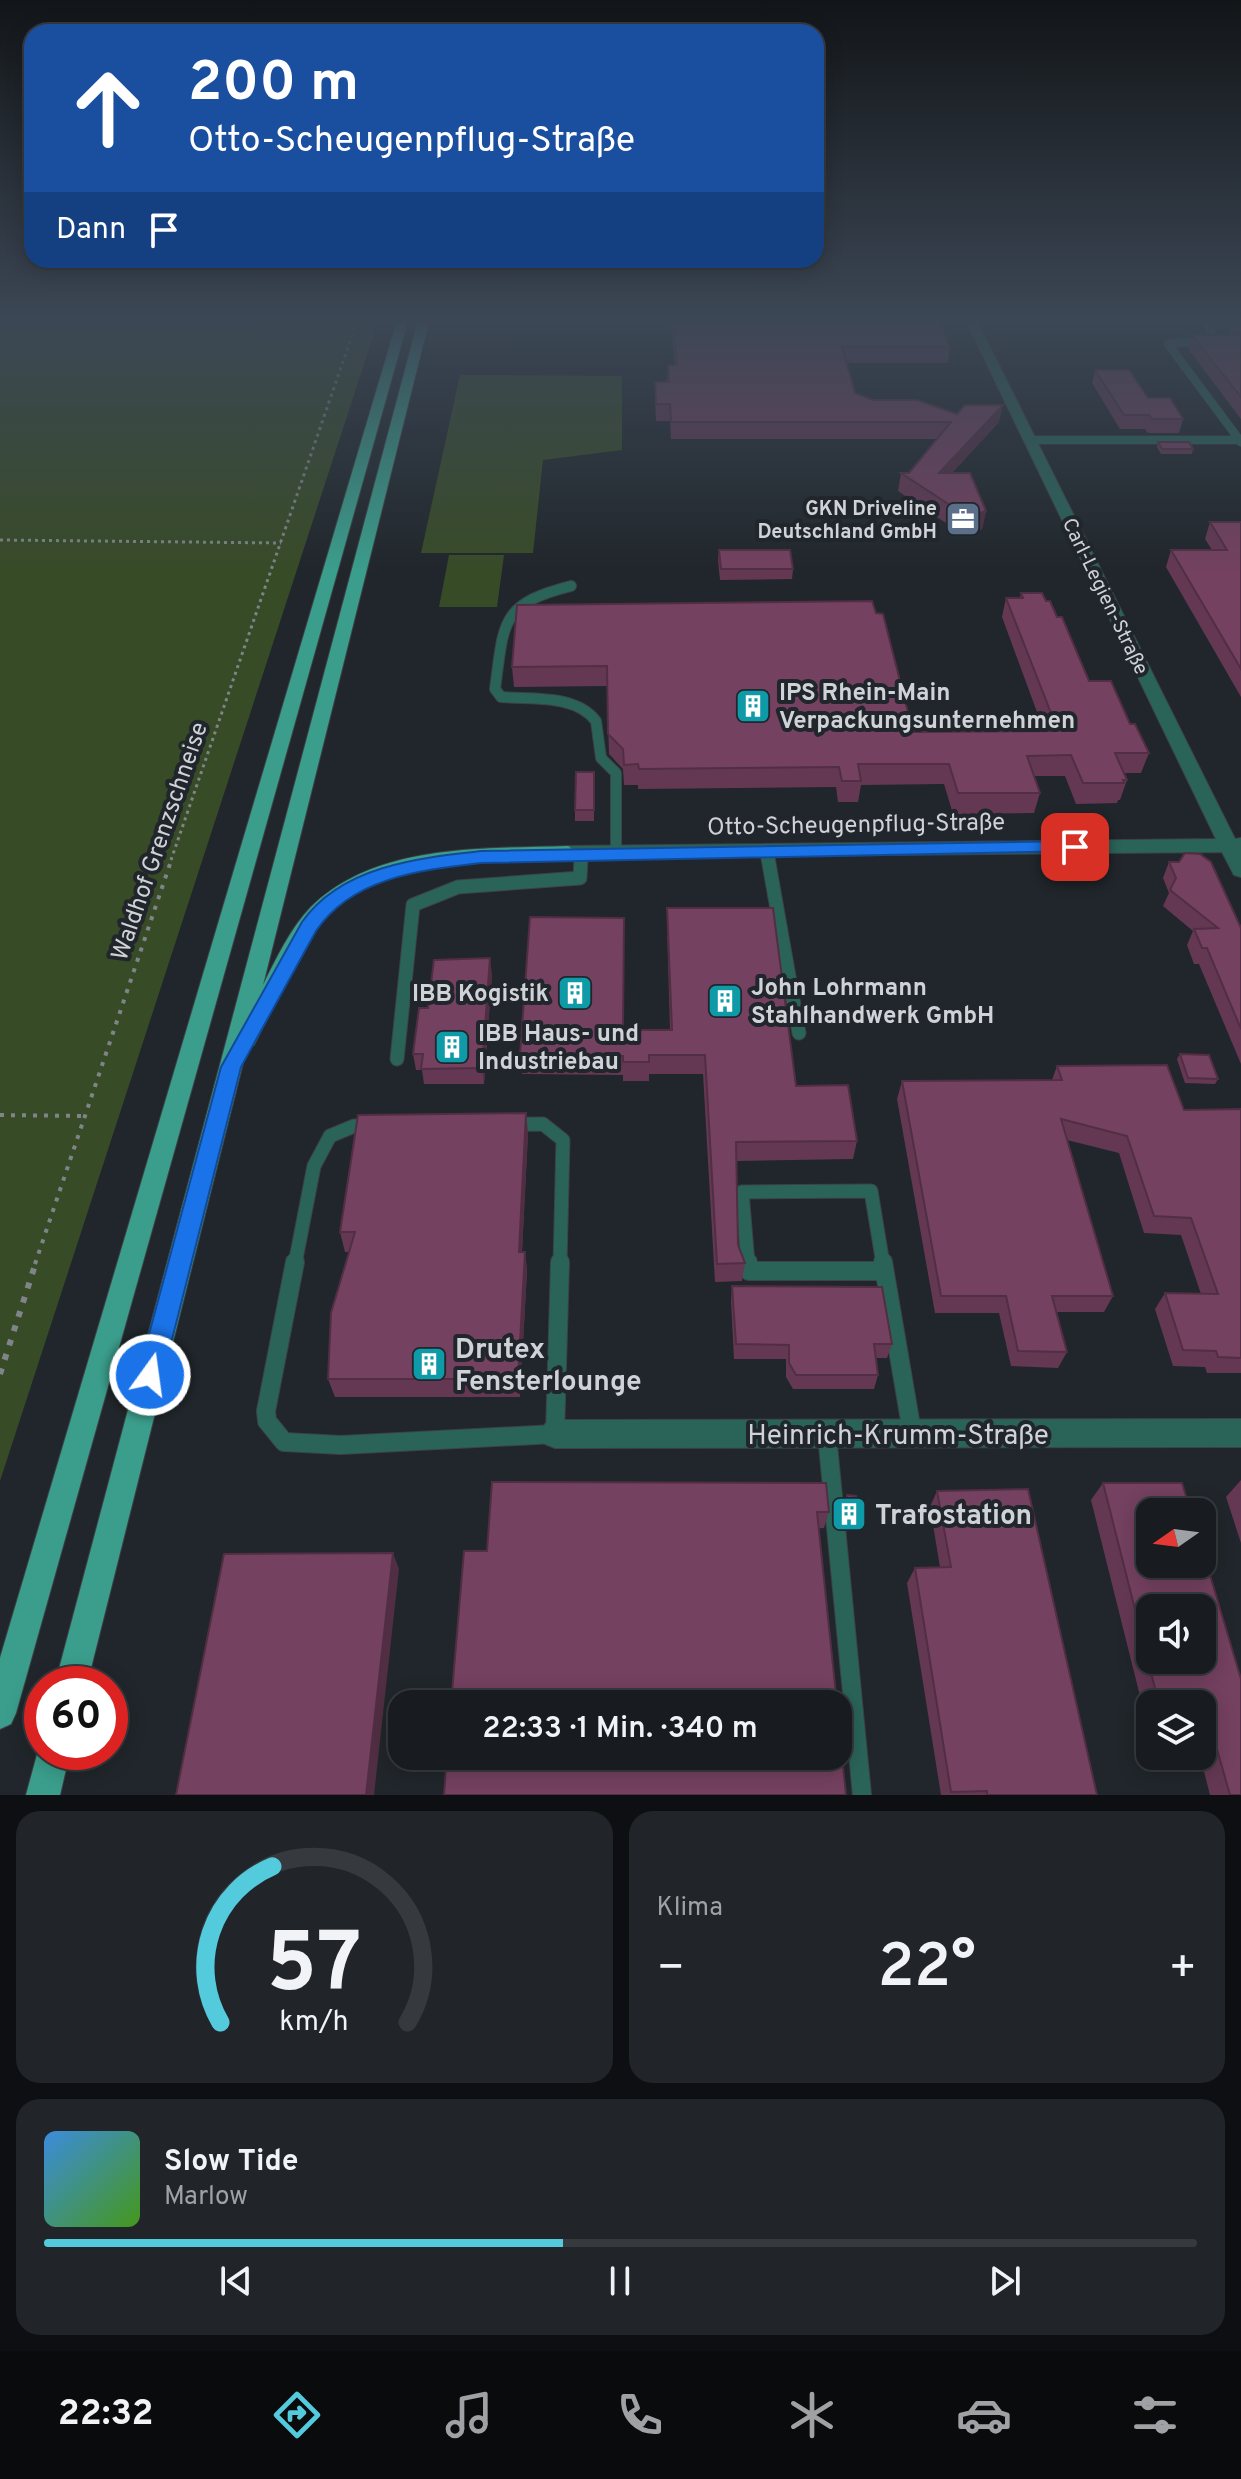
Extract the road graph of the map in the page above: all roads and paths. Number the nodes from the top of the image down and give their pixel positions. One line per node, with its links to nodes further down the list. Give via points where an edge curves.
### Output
1 (328, 405): 9 (path, Waldhof Grenzschneise)
2 (379, 405): 28 (main road)
3 (402, 405): 18 (main road)
4 (1012, 405): 6 (street, Carl-Legien-Straße)
5 (1213, 405): 7 (lane)
6 (1029, 440): 7 (lane); 11 (street, Carl-Legien-Straße)
7 (1240, 441)
8 (0, 540): 9 (path)
9 (281, 543): 20 (path, Waldhof Grenzschneise)
10 (571, 586): 14 (lane, via 538,593 506,618 495,689 501,697 586,709 597,722 601,758 616,773)
11 (1235, 845): 12 (street, Otto-Scheugenpflug-Straße); 15 (street, Carl-Legien-Straße)
12 (767, 851): 14 (street, Otto-Scheugenpflug-Straße); 16 (lane)
13 (574, 853): 14 (street, Otto-Scheugenpflug-Straße); 17 (lane, via 580,878 458,887 413,905); 18 (main road, via 436,861 383,874 346,892 308,927)
14 (616, 853)
15 (1241, 870)
16 (799, 1033)
17 (397, 1059)
18 (231, 1067): 27 (main road)
19 (0, 1115): 20 (path)
20 (83, 1116): 22 (path, Waldhof Grenzschneise)
21 (884, 1271): 21 (lane, via 749,1271 742,1192 871,1191); 25 (lane)
22 (0, 1374)
23 (1241, 1433): 25 (street, Heinrich-Krumm-Straße)
24 (555, 1434): 24 (lane, via 341,1445 284,1442 267,1421 314,1166 330,1136 354,1126 543,1124 563,1140); 26 (street, Heinrich-Krumm-Straße)
25 (912, 1434): 26 (street, Heinrich-Krumm-Straße)
26 (827, 1435): 31 (lane)
27 (76, 1666)
28 (0, 1713)
29 (49, 1770): 30 (main road)
30 (43, 1795)
31 (862, 1795)

